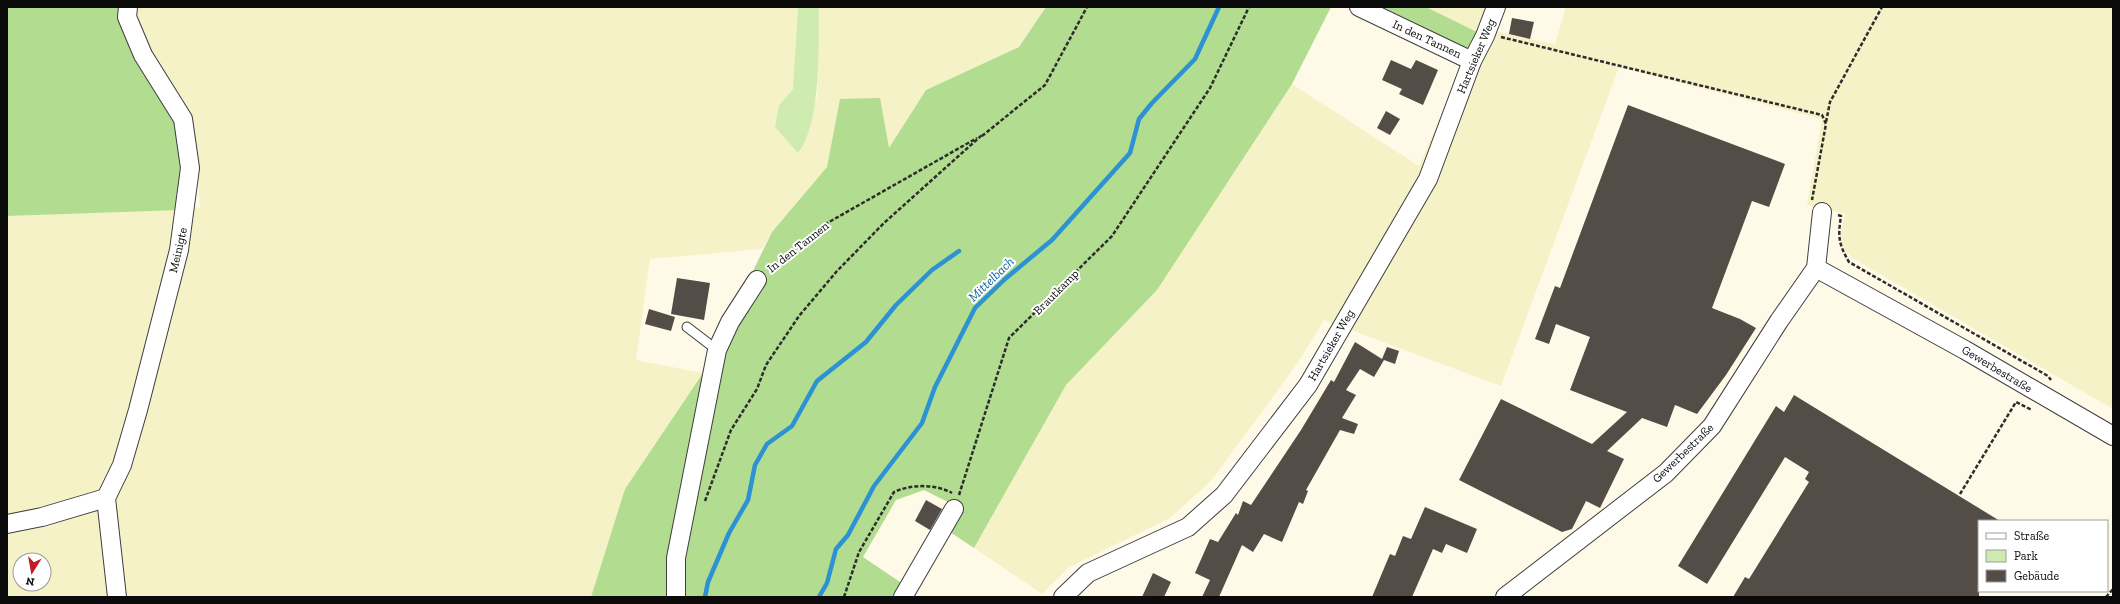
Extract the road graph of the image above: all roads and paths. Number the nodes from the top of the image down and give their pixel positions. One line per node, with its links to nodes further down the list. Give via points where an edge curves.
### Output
1 (128, 7): 20 (street, Meinigte, via 127,17 142,55 183,119 190,168 179,250 122,465)
2 (1087, 7): 10 (path, In den Tannen, via 1045,84)
3 (1249, 7): 21 (path, Brautkamp, via 1210,88 1112,236 1009,338)
4 (1359, 7): 8 (street, In den Tannen)
5 (1496, 7): 8 (street, Hartsieker Weg)
6 (1882, 7): 9 (path, via 1830,102)
7 (1493, 35): 9 (path, via 1822,115)
8 (1472, 61): 29 (street, Hartsieker Weg, via 1428,179 1308,385 1224,495 1188,527 1088,573)
9 (1826, 124): 11 (path, via 1810,209)
10 (982, 135): 13 (path, In den Tannen, via 822,226); 22 (path, via 884,223 837,271 799,316 766,366 757,389 731,430)
11 (1822, 212): 12 (street, Gewerbestraße); 16 (path, via 1841,216 1838,238 1849,262 2048,376)
12 (1816, 268): 18 (street, Gewerbestraße); 30 (street, Gewerbestraße, via 1712,426 1666,473)
13 (757, 280): 15 (street, In den Tannen, via 730,322)
14 (687, 327): 15 (lane)
15 (717, 350): 26 (street, In den Tannen, via 676,558)
16 (2055, 385)
17 (2035, 411): 19 (path, via 2016,402)
18 (2113, 436)
19 (1960, 494)
20 (106, 498): 23 (street, via 42,517); 25 (street)
21 (956, 503): 27 (path, via 943,488 931,485 894,492 859,552); 28 (street)
22 (702, 508)
23 (7, 524)
24 (2113, 589): 31 (path)
25 (117, 597)
26 (676, 597)
27 (844, 597)
28 (902, 597)
29 (1063, 597)
30 (1506, 597)
31 (2106, 597)

